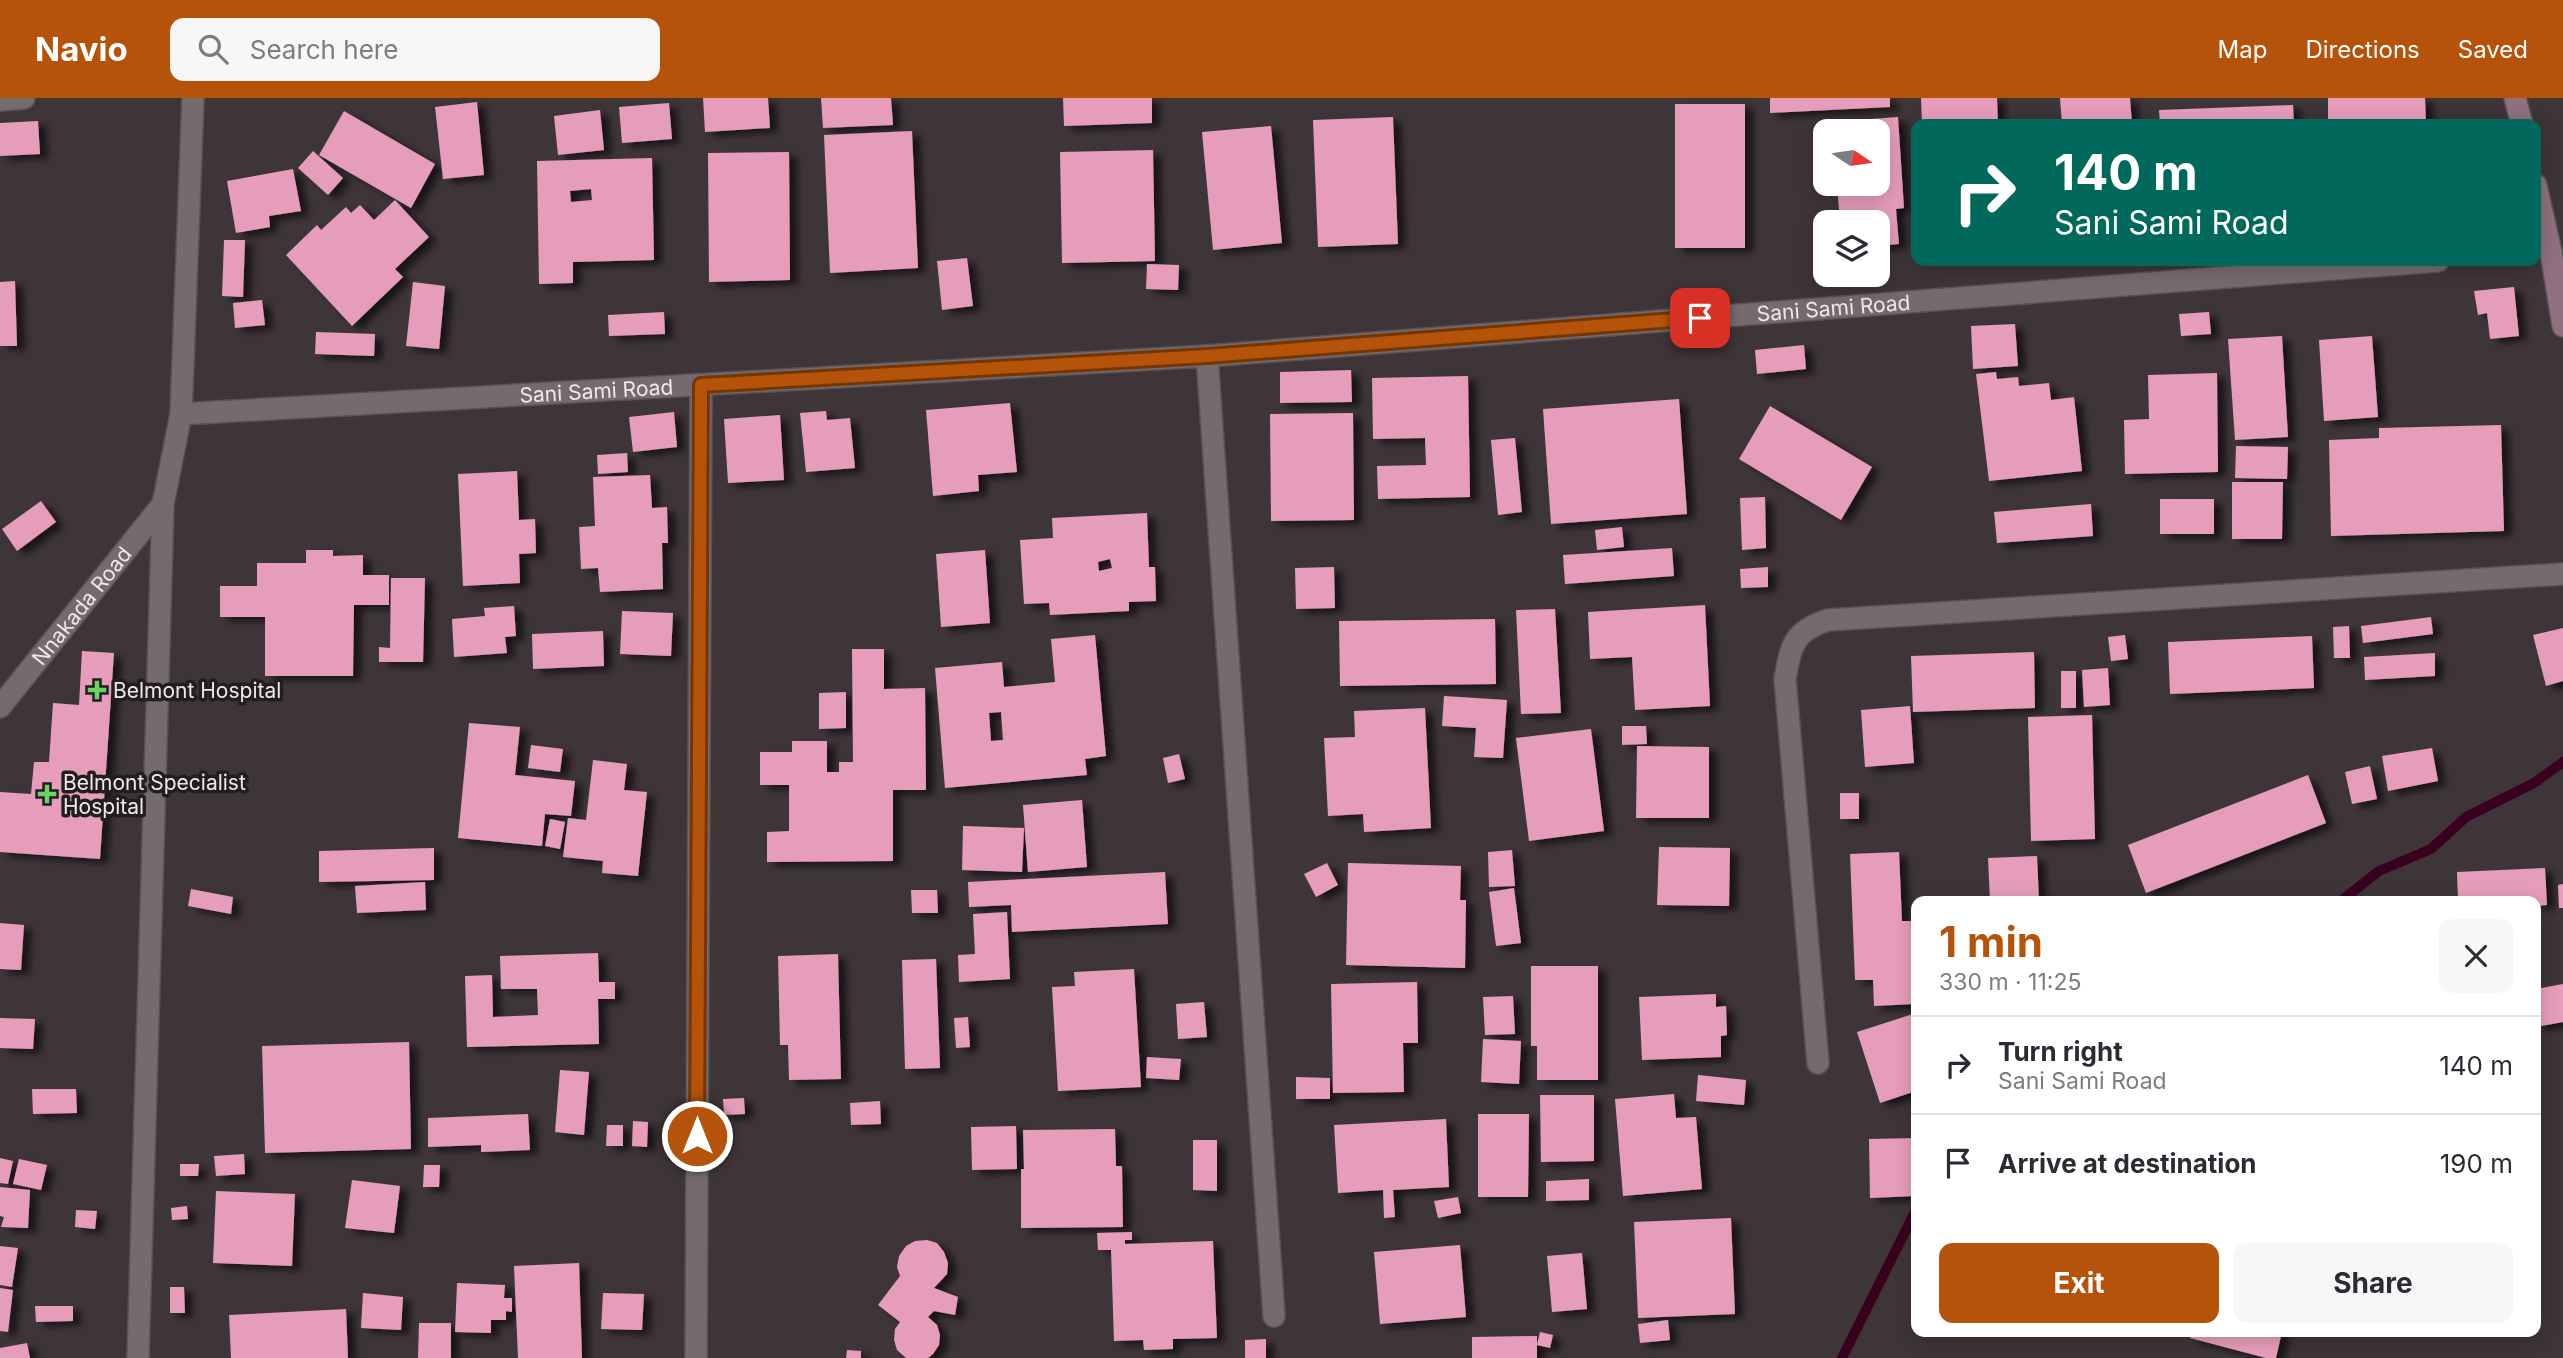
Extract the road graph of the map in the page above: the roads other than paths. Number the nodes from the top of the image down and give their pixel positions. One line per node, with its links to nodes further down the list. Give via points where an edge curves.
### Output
1 (24, 98): 4 (street)
2 (193, 98): 12 (street)
3 (2515, 98): 5 (main road)
4 (0, 100)
5 (2521, 119)
6 (2541, 228): 7 (main road)
7 (2544, 253): 9 (main road)
8 (2373, 266): 10 (street, Sani Sami Road)
9 (2563, 326)
10 (1207, 356): 11 (street, Sani Sami Road); 17 (street)
11 (701, 385): 12 (street, Sani Sami Road); 19 (street)
12 (181, 414): 13 (street)
13 (163, 504): 15 (street, Nnakada Road); 18 (street)
14 (2563, 574): 16 (street, via 1828,620 1804,629 1791,648 1785,679)
15 (0, 707)
16 (1818, 1063)
17 (1274, 1316)
18 (138, 1358)
19 (696, 1358)

